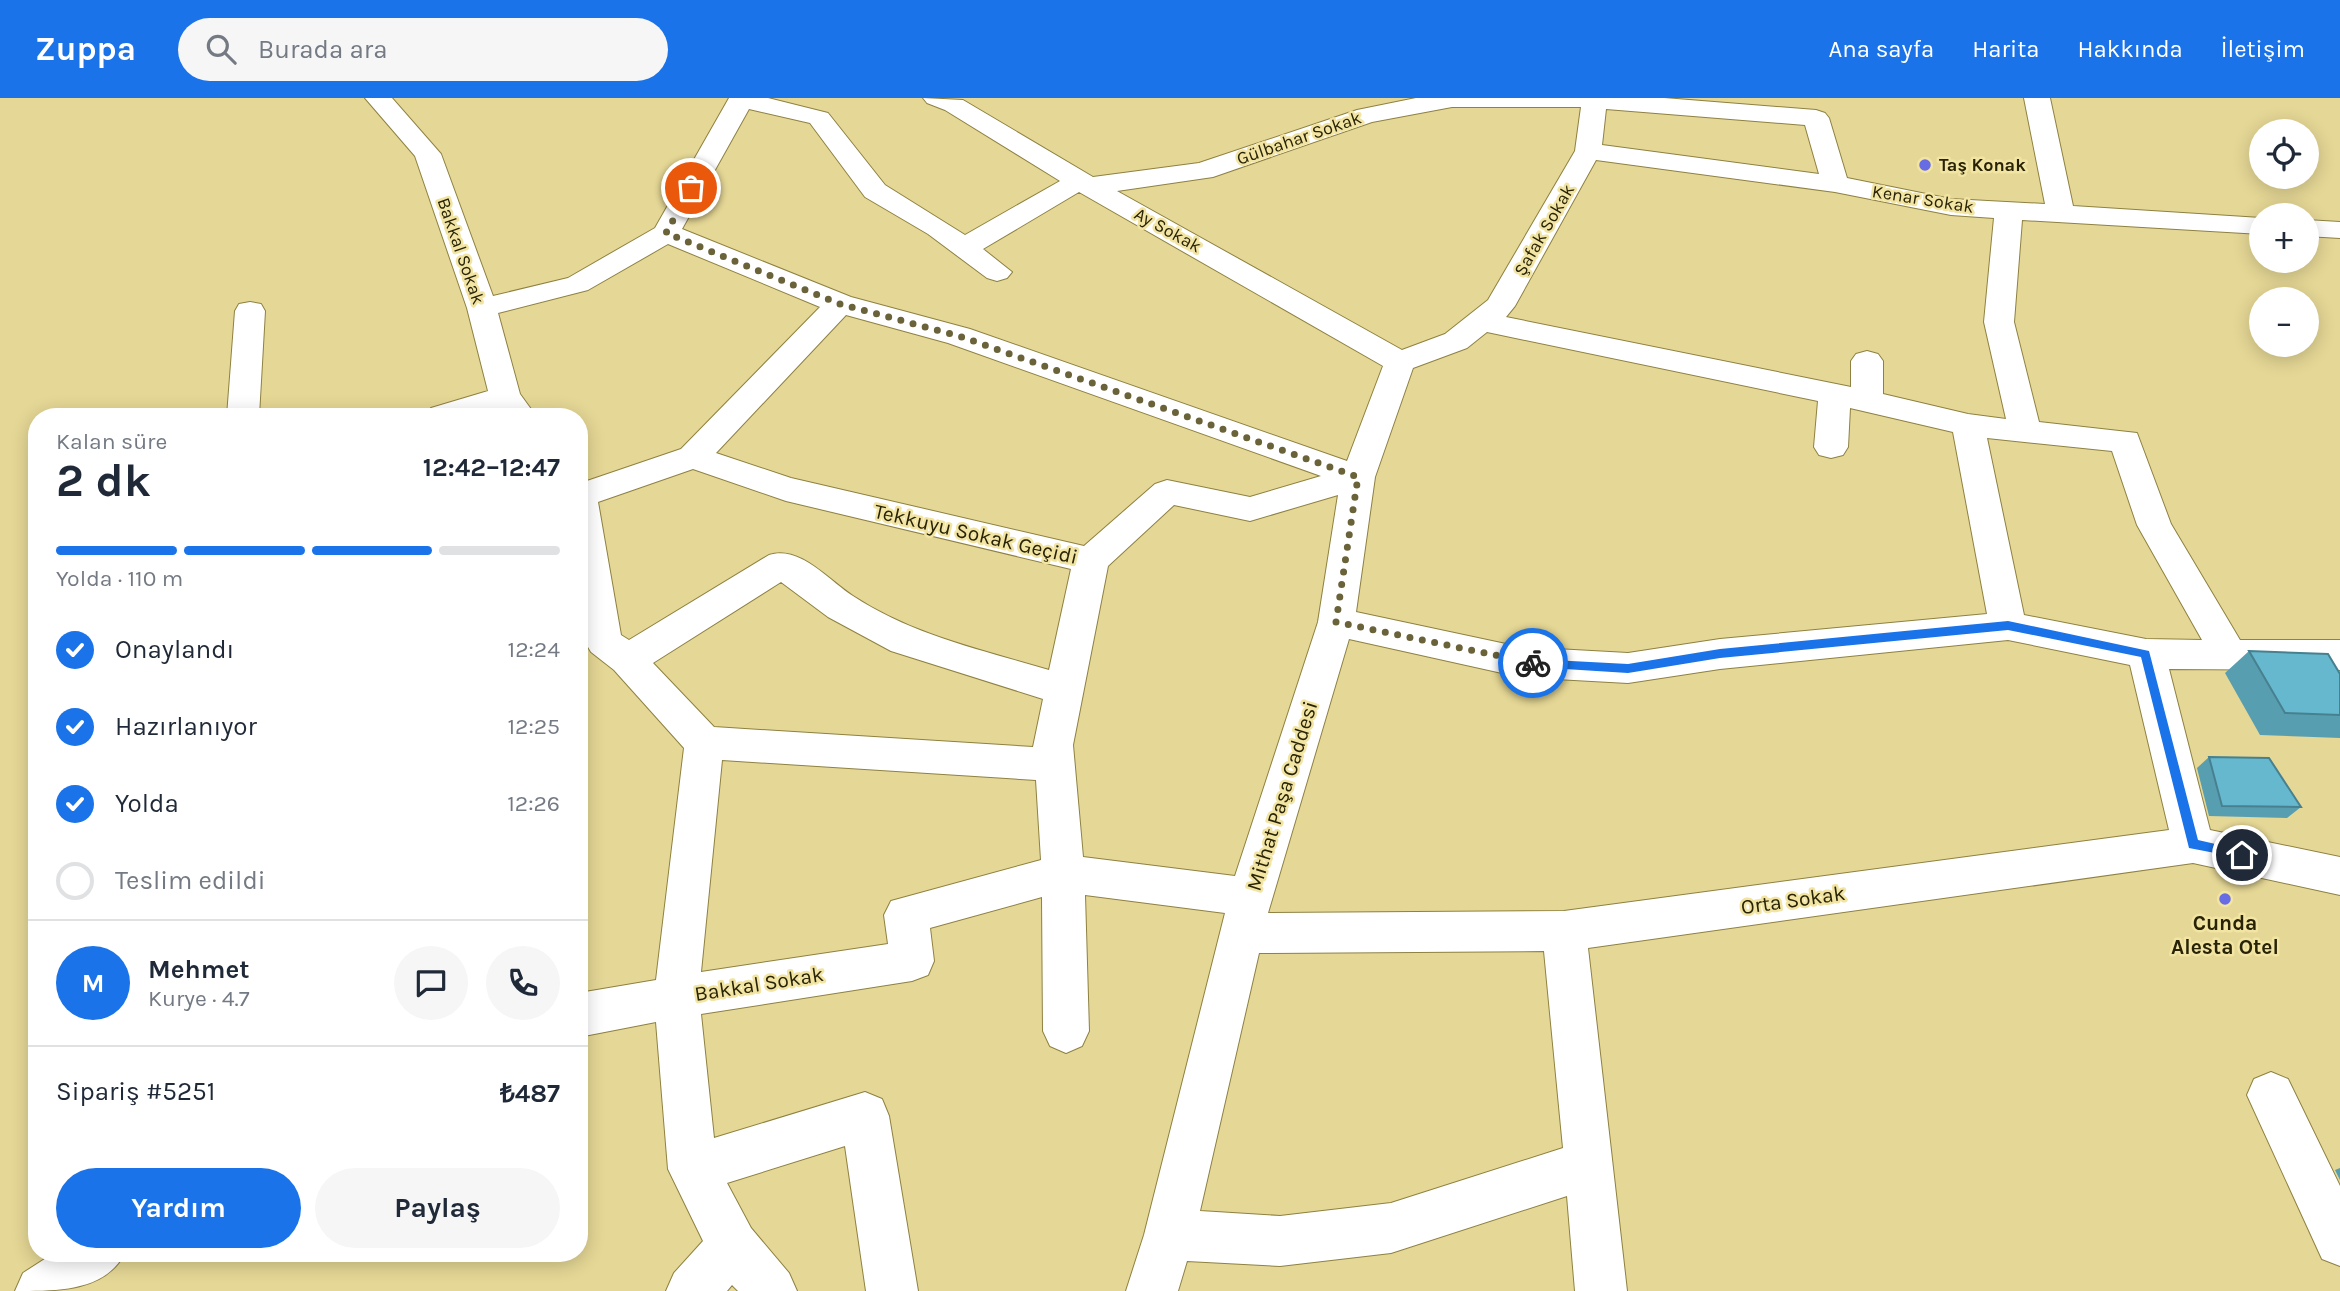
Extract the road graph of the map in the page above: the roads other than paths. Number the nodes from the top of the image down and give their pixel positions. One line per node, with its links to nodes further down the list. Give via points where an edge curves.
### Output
1 (378, 98): 18 (street, Bakkal Sokak, via 428,154)
2 (741, 98): 14 (street); 15 (street, via 819,118 875,191)
3 (936, 98): 7 (street, Ay Sokak)
4 (2036, 98): 10 (street)
5 (1595, 99): 6 (street, Şafak Sokak); 7 (street, Gülbahar Sokak, via 1452,99 1366,115 1203,171); 8 (street, Gülbahar Sokak, via 1816,118)
6 (1588, 152): 8 (street, Kenar Sokak); 20 (street, Şafak Sokak, via 1500,306)
7 (1084, 184): 15 (street); 22 (street, Ay Sokak)
8 (1835, 184): 9 (street, Kenar Sokak, via 1951,207)
9 (2009, 211): 10 (street, Kenar Sokak); 28 (street, via 1999,322)
10 (2061, 215): 11 (street, Kenar Sokak)
11 (2249, 225)
12 (2319, 229): 13 (street)
13 (2340, 230)
14 (666, 233): 17 (street); 18 (street, via 578,284)
15 (963, 248): 16 (street)
16 (997, 272)
17 (840, 304): 30 (street); 31 (street, via 959,336)
18 (482, 308): 25 (street, Bakkal Sokak)
19 (250, 311): 26 (street)
20 (1469, 331): 22 (street); 23 (street)
21 (1867, 361): 24 (street)
22 (1401, 362): 31 (street, Mithat Paşa Caddesi)
23 (1835, 394): 24 (street); 29 (street)
24 (1867, 401): 27 (street)
25 (513, 407)
26 (244, 408)
27 (1968, 425): 28 (street); 36 (street)
28 (2025, 432): 39 (street, via 2125,440 2154,525)
29 (1831, 447)
30 (693, 457): 32 (street); 34 (street, Tekkuyu Sokak Geçidi, via 786,489)
31 (1358, 477): 34 (street, Tekkuyu Sokak Geçidi, via 1250,509 1167,492); 35 (street, Mithat Paşa Caddesi)
32 (588, 491)
33 (588, 544): 37 (street)
34 (1091, 561): 41 (street)
35 (1336, 622): 36 (street, via 1520,662 1628,668 1720,654); 47 (street, Mithat Paşa Caddesi)
36 (2008, 626): 38 (street)
37 (603, 652): 41 (street, via 782,564 841,607 904,641); 42 (street)
38 (2146, 654): 39 (street); 44 (street)
39 (2230, 656): 40 (street)
40 (2340, 656)
41 (1064, 690): 43 (street, via 1053,745)
42 (705, 743): 43 (street); 49 (street, Bakkal Sokak)
43 (1054, 765): 45 (street)
44 (2193, 845): 46 (street, Orta Sokak); 48 (street, Orta Sokak)
45 (1063, 873): 47 (street, Bakkal Sokak); 49 (street, Bakkal Sokak, via 906,915 912,961); 51 (street)
46 (2340, 876)
47 (1245, 915): 48 (street, Orta Sokak); 55 (street, Mithat Paşa Caddesi)
48 (1564, 931): 53 (street)
49 (676, 997): 50 (street); 54 (street)
50 (588, 1013)
51 (1066, 1031)
52 (2271, 1095): 56 (street)
53 (1589, 1164): 55 (street, via 1391,1228 1280,1241); 64 (street)
54 (693, 1169): 57 (street); 62 (street, via 865,1116)
55 (1169, 1235): 63 (street, Mithat Paşa Caddesi)
56 (2340, 1241)
57 (733, 1246): 60 (street); 61 (street)
58 (86, 1262): 59 (street)
59 (41, 1291)
60 (692, 1291)
61 (771, 1291)
62 (892, 1291)
63 (1152, 1291)
64 (1601, 1291)

